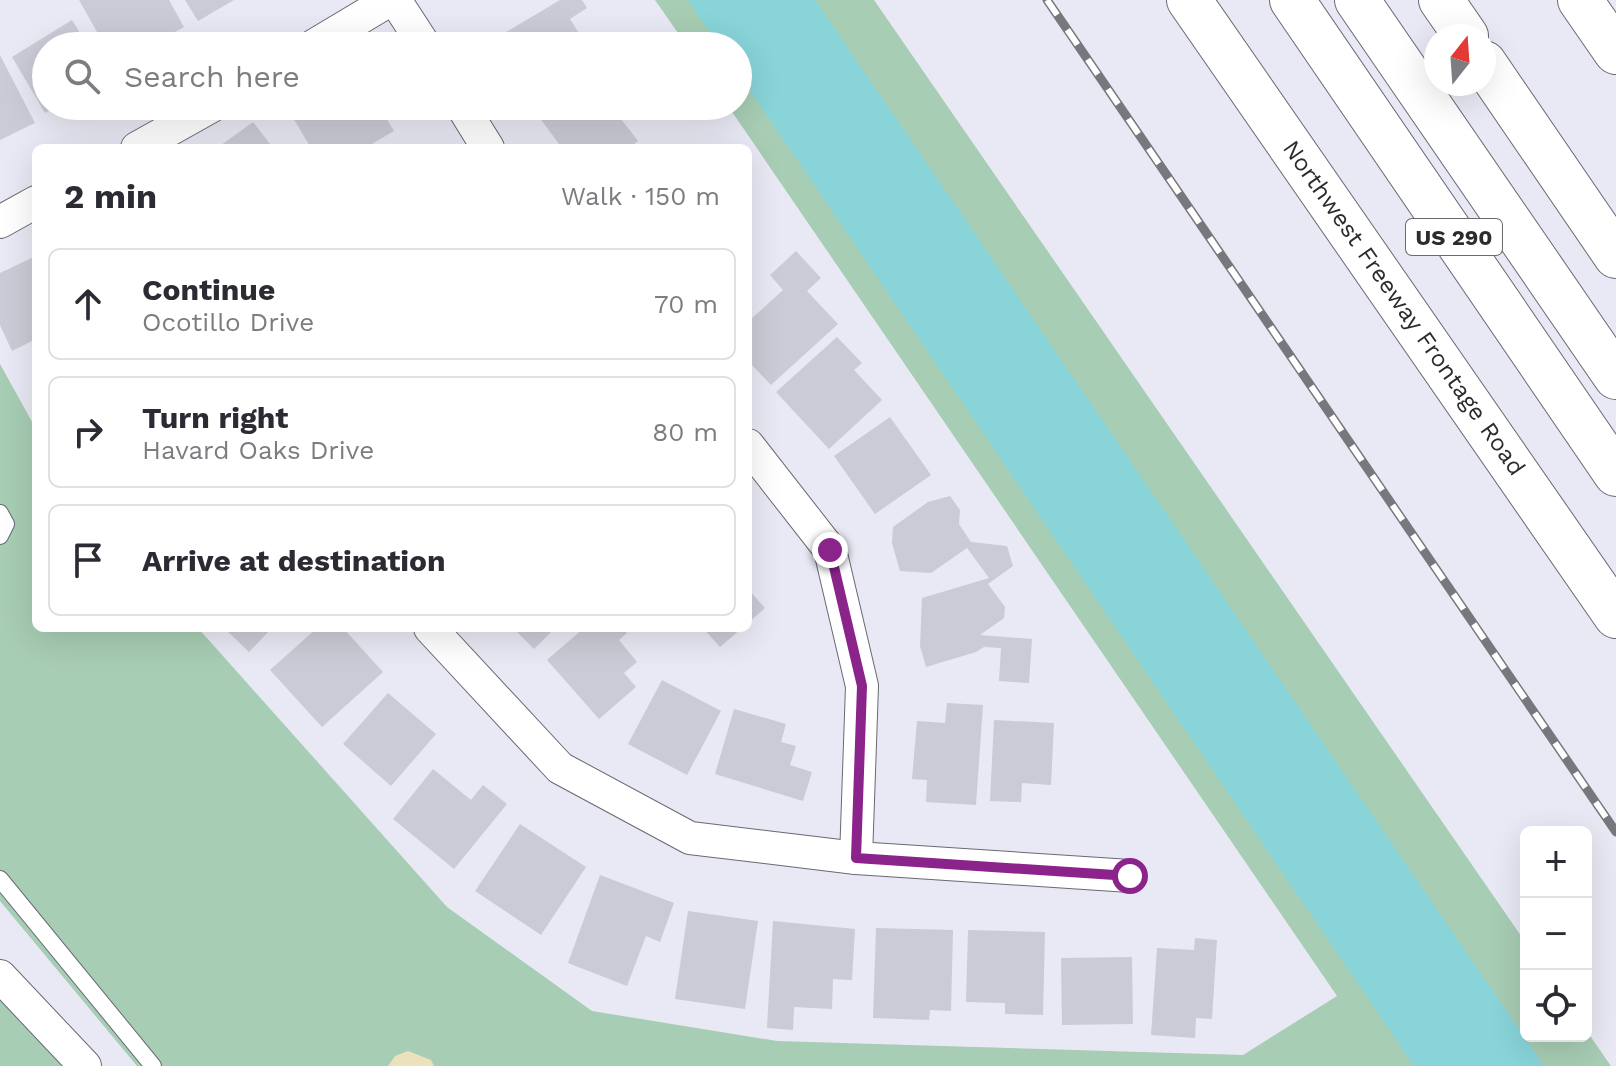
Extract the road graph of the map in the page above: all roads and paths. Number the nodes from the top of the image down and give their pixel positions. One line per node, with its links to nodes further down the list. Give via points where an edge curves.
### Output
1 (392, 0): 7 (street); 8 (street)
2 (1189, 0): 22 (main road, Northwest Freeway Frontage Road)
3 (1292, 0): 19 (main road, US 290)
4 (1357, 0): 17 (main road)
5 (1441, 0): 6 (main road)
6 (1458, 24)
7 (337, 32)
8 (415, 32)
9 (1496, 81): 16 (main road)
10 (187, 120): 12 (street)
11 (471, 120): 13 (street)
12 (144, 144)
13 (486, 144)
14 (32, 204): 15 (street)
15 (0, 222)
16 (1616, 256)
17 (1616, 377)
18 (752, 450): 24 (street, via 830,550 862,686)
19 (1616, 474)
20 (0, 513): 21 (lane, via 6,524)
21 (0, 536)
22 (1616, 616)
23 (434, 632): 24 (street, via 560,768 690,838)
24 (856, 858): 25 (street)
25 (1130, 876)
26 (0, 879): 29 (lane)
27 (0, 976): 28 (street)
28 (85, 1066)
29 (153, 1066)

